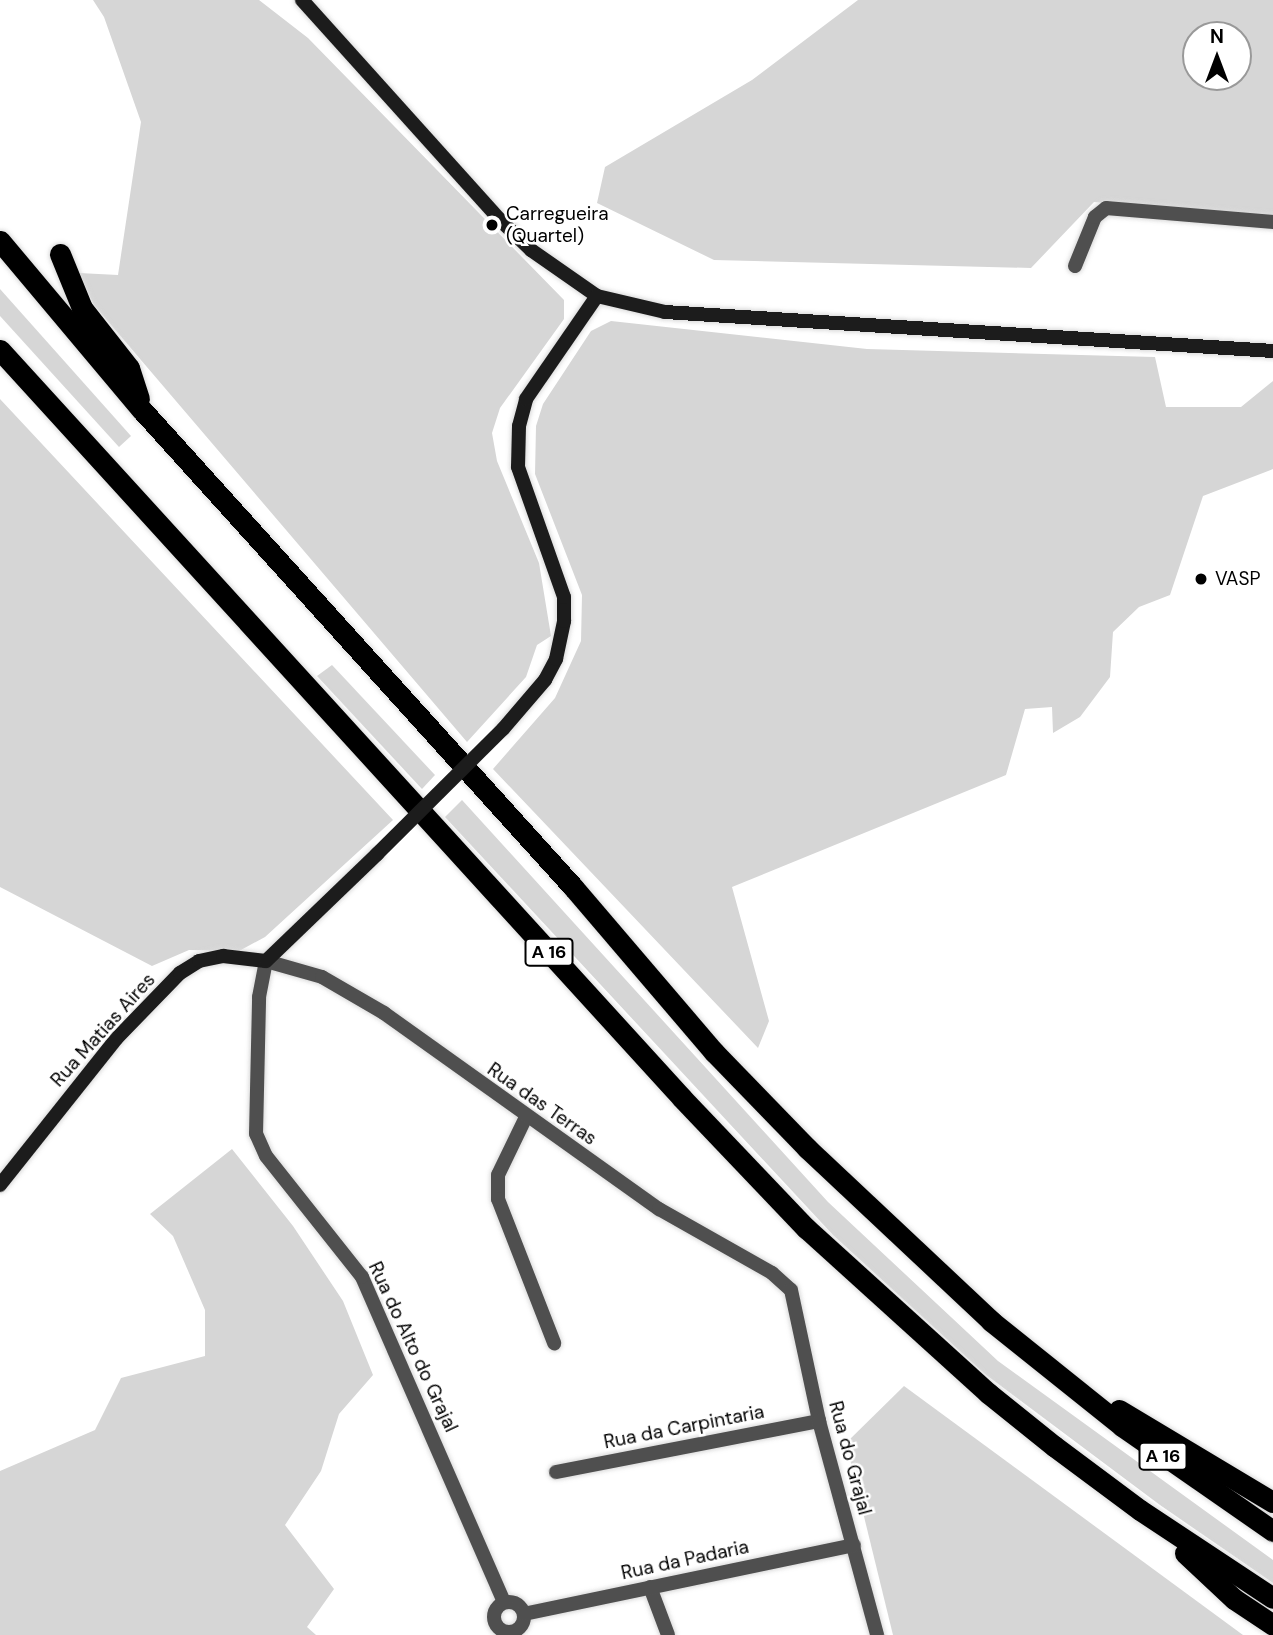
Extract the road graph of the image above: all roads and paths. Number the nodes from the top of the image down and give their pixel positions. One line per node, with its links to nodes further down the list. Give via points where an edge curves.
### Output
1 (302, 0): 6 (street, via 499,219 531,250)
2 (1273, 222): 5 (street, via 1106,208 1095,217)
3 (0, 241): 9 (highway, A 16)
4 (60, 254): 9 (highway, via 82,308 129,368)
5 (1075, 266)
6 (597, 296): 8 (street, via 665,312); 10 (street, bridge, via 526,398 519,426 518,467 564,597 556,659 545,680 503,729)
7 (0, 350): 19 (highway, A 16, via 806,1228 988,1393)
8 (1273, 351)
9 (142, 410): 15 (highway, A 16, via 573,887 714,1052 896,1236)
10 (266, 961): 11 (street, Rua das Terras, via 322,977 384,1013); 12 (street, Rua Matias Aires, via 223,956 200,961 180,973 116,1039); 24 (street, Rua do Alto do Grajal, via 259,997 256,1134 266,1156 362,1277)
11 (526, 1117): 13 (street, Rua das Terras, via 659,1209 772,1273); 14 (street, via 498,1175 498,1199)
12 (0, 1185)
13 (791, 1290): 16 (street, Rua do Grajal)
14 (554, 1343)
15 (1057, 1375): 18 (highway, A 16, via 1214,1463); 20 (highway, A 16, via 1181,1469)
16 (819, 1421): 17 (street, Rua da Carpintaria); 21 (street, Rua do Grajal)
17 (556, 1472)
18 (1273, 1503)
19 (1140, 1510): 23 (highway, A 16); 26 (highway, A 16, via 1234,1599)
20 (1273, 1531)
21 (854, 1545): 22 (street, Rua da Padaria); 28 (street, Rua do Grajal)
22 (650, 1587): 25 (street, Rua da Padaria); 27 (street)
23 (1273, 1598)
24 (504, 1602): 25 (street, via 520,1606); 25 (street, via 494,1611 496,1625 507,1632)
25 (524, 1625)
26 (1273, 1625)
27 (668, 1635)
28 (877, 1635)

